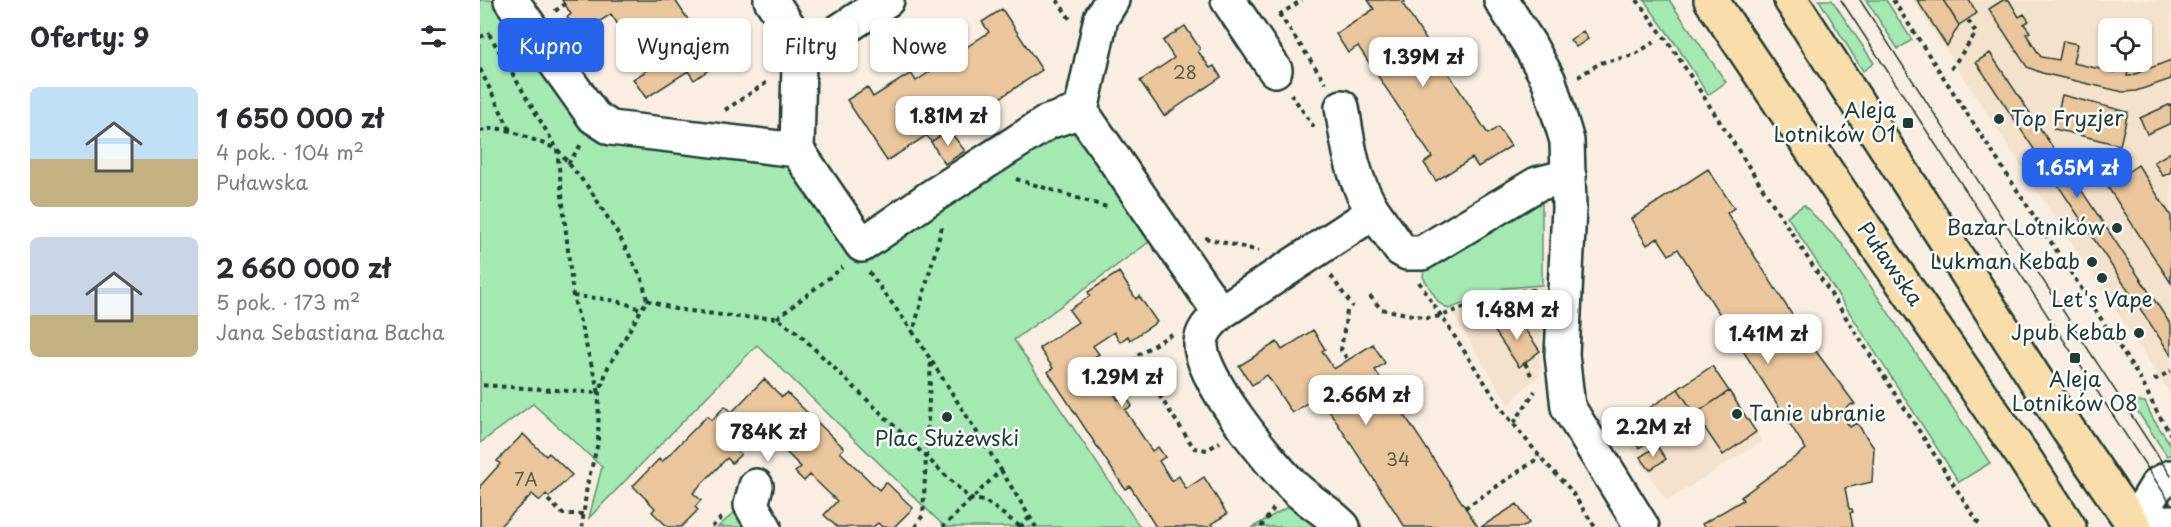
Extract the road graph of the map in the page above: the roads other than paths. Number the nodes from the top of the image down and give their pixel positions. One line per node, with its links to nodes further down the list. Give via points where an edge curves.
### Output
1 (511, 0): 15 (street, via 601,123 611,128)
2 (771, 0): 9 (street)
3 (887, 0): 10 (street)
4 (1112, 0): 14 (street, via 1101,18)
5 (1228, 0): 11 (street)
6 (1501, 0): 16 (street, via 1549,81 1567,141)
7 (1711, 0): 26 (main road, Puławska)
8 (1791, 0): 22 (main road)
9 (781, 18)
10 (858, 20)
11 (1275, 70)
12 (801, 72): 15 (street)
13 (1342, 107): 17 (street, via 1352,166 1363,196)
14 (1081, 111): 15 (street, via 1048,122 859,250); 18 (street)
15 (797, 150)
16 (1569, 176): 17 (street, via 1530,187 1422,253 1400,249); 25 (street, via 1562,355 1568,407)
17 (1374, 212): 18 (street)
18 (1211, 325): 24 (street, via 1201,344 1205,364 1254,443 1294,488)
19 (2171, 477): 22 (street, via 2158,484)
20 (756, 486): 23 (street, via 751,505)
21 (2171, 522): 22 (street)
22 (2133, 526)
23 (764, 527)
24 (1343, 527)
25 (1642, 527)
26 (2069, 527)

